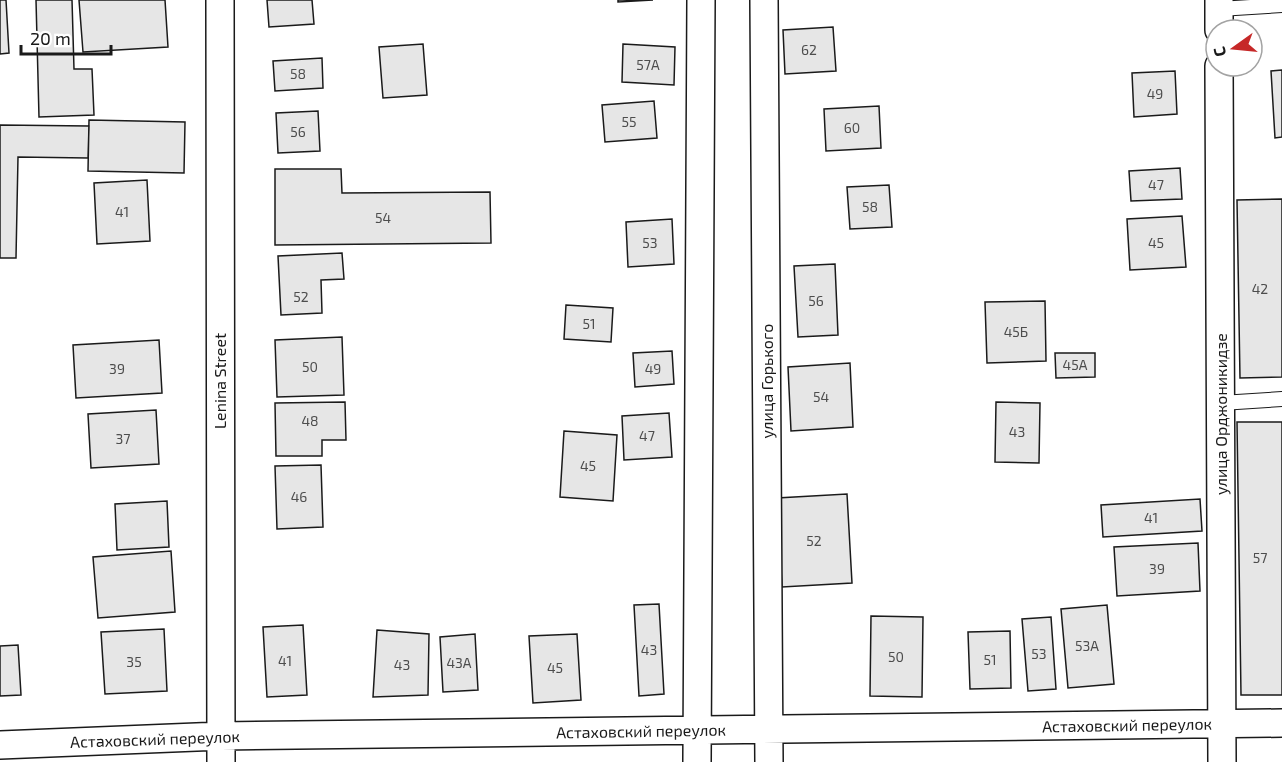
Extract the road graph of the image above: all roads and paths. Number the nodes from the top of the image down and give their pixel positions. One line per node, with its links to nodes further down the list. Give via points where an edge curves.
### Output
1 (220, 0): 14 (street, Lenina Street)
2 (701, 0): 12 (street)
3 (764, 0): 11 (street, улица Горького)
4 (1282, 5): 5 (lane)
5 (1219, 13)
6 (1219, 78): 8 (street, улица Орджоникидзе)
7 (1282, 399): 8 (lane)
8 (1221, 403): 10 (street, улица Орджоникидзе)
9 (1282, 723): 10 (street, Астаховский переулок)
10 (1222, 724): 11 (street, Астаховский переулок); 17 (street, улица Орджоникидзе)
11 (770, 730): 12 (street, Астаховский переулок); 16 (street, улица Горького)
12 (698, 731): 14 (street, Астаховский переулок); 15 (street)
13 (0, 745): 14 (street, Астаховский переулок)
14 (221, 749)
15 (697, 762)
16 (769, 762)
17 (1222, 762)

